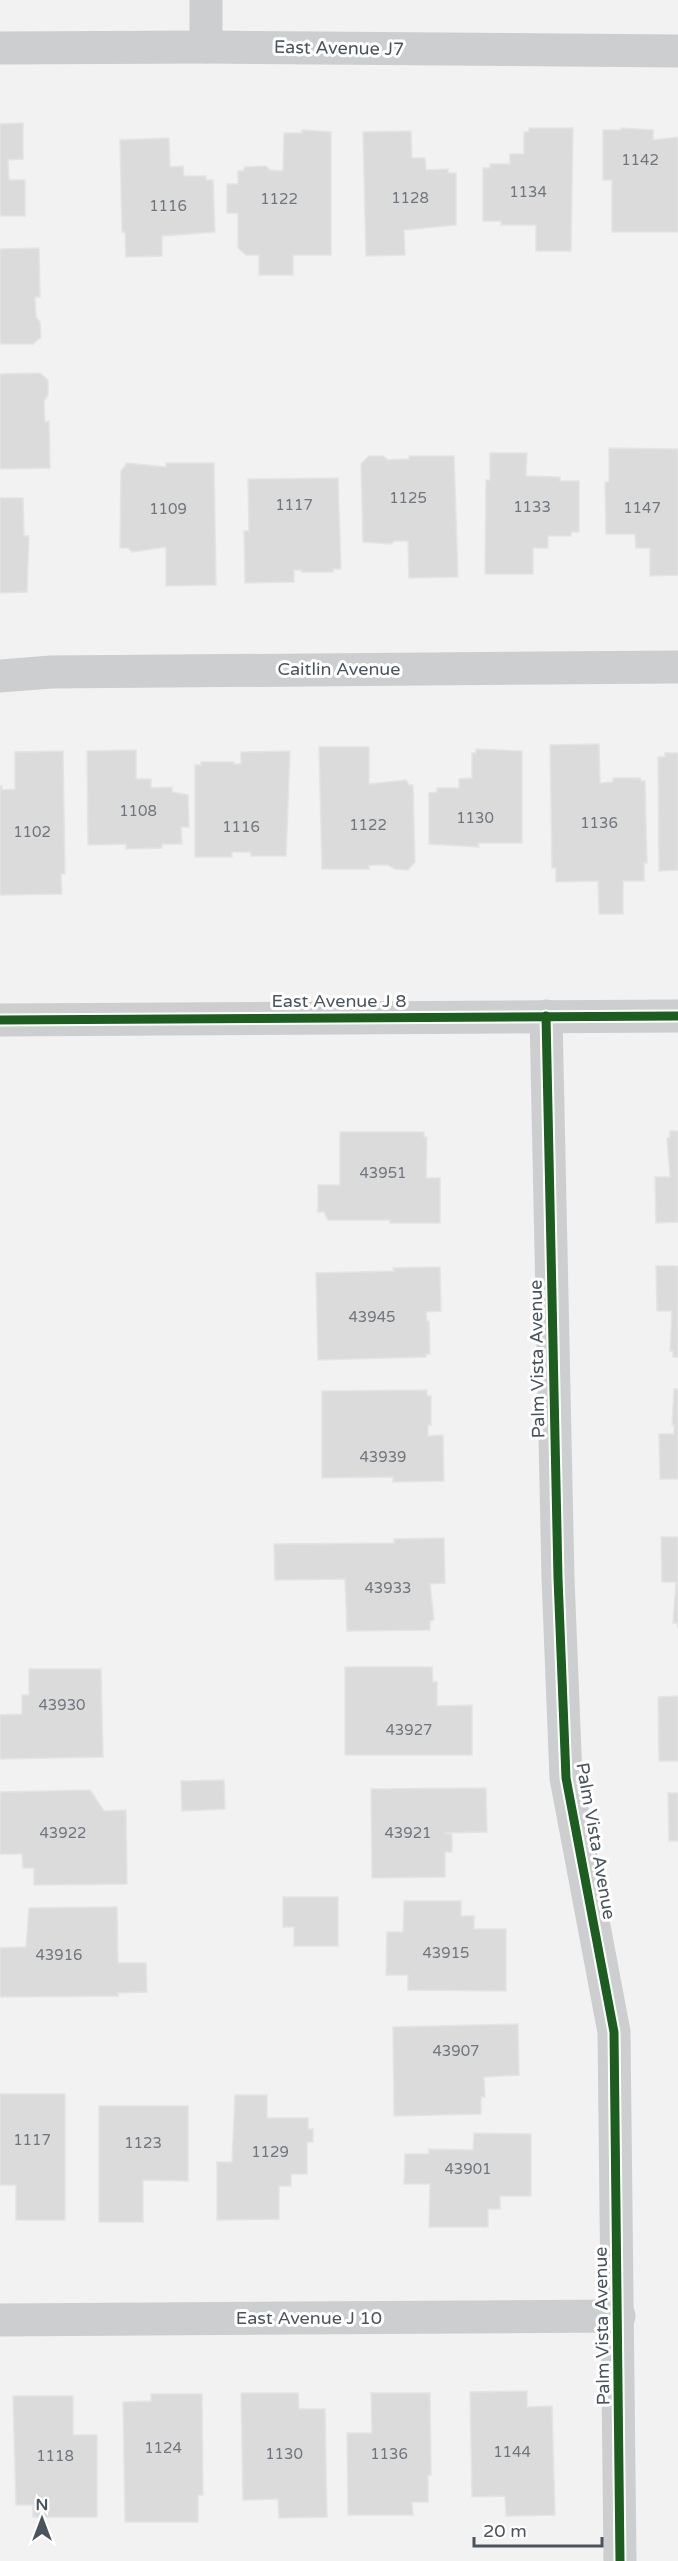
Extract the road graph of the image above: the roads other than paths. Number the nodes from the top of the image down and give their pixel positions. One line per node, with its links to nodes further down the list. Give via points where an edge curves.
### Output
1 (206, 0): 2 (street)
2 (206, 47): 3 (street, East Avenue J7); 4 (street, East Avenue J7)
3 (0, 48)
4 (678, 51)
5 (678, 667): 6 (street, Caitlin Avenue, via 51,672)
6 (0, 676)
7 (546, 1016): 8 (street, East Avenue J 8); 9 (street, East Avenue J 8); 10 (street, Palm Vista Avenue, via 566,1778 614,2032)
8 (678, 1016)
9 (0, 1020)
10 (619, 2316): 11 (street, East Avenue J 10); 12 (street, Palm Vista Avenue)
11 (0, 2320)
12 (620, 2561)

